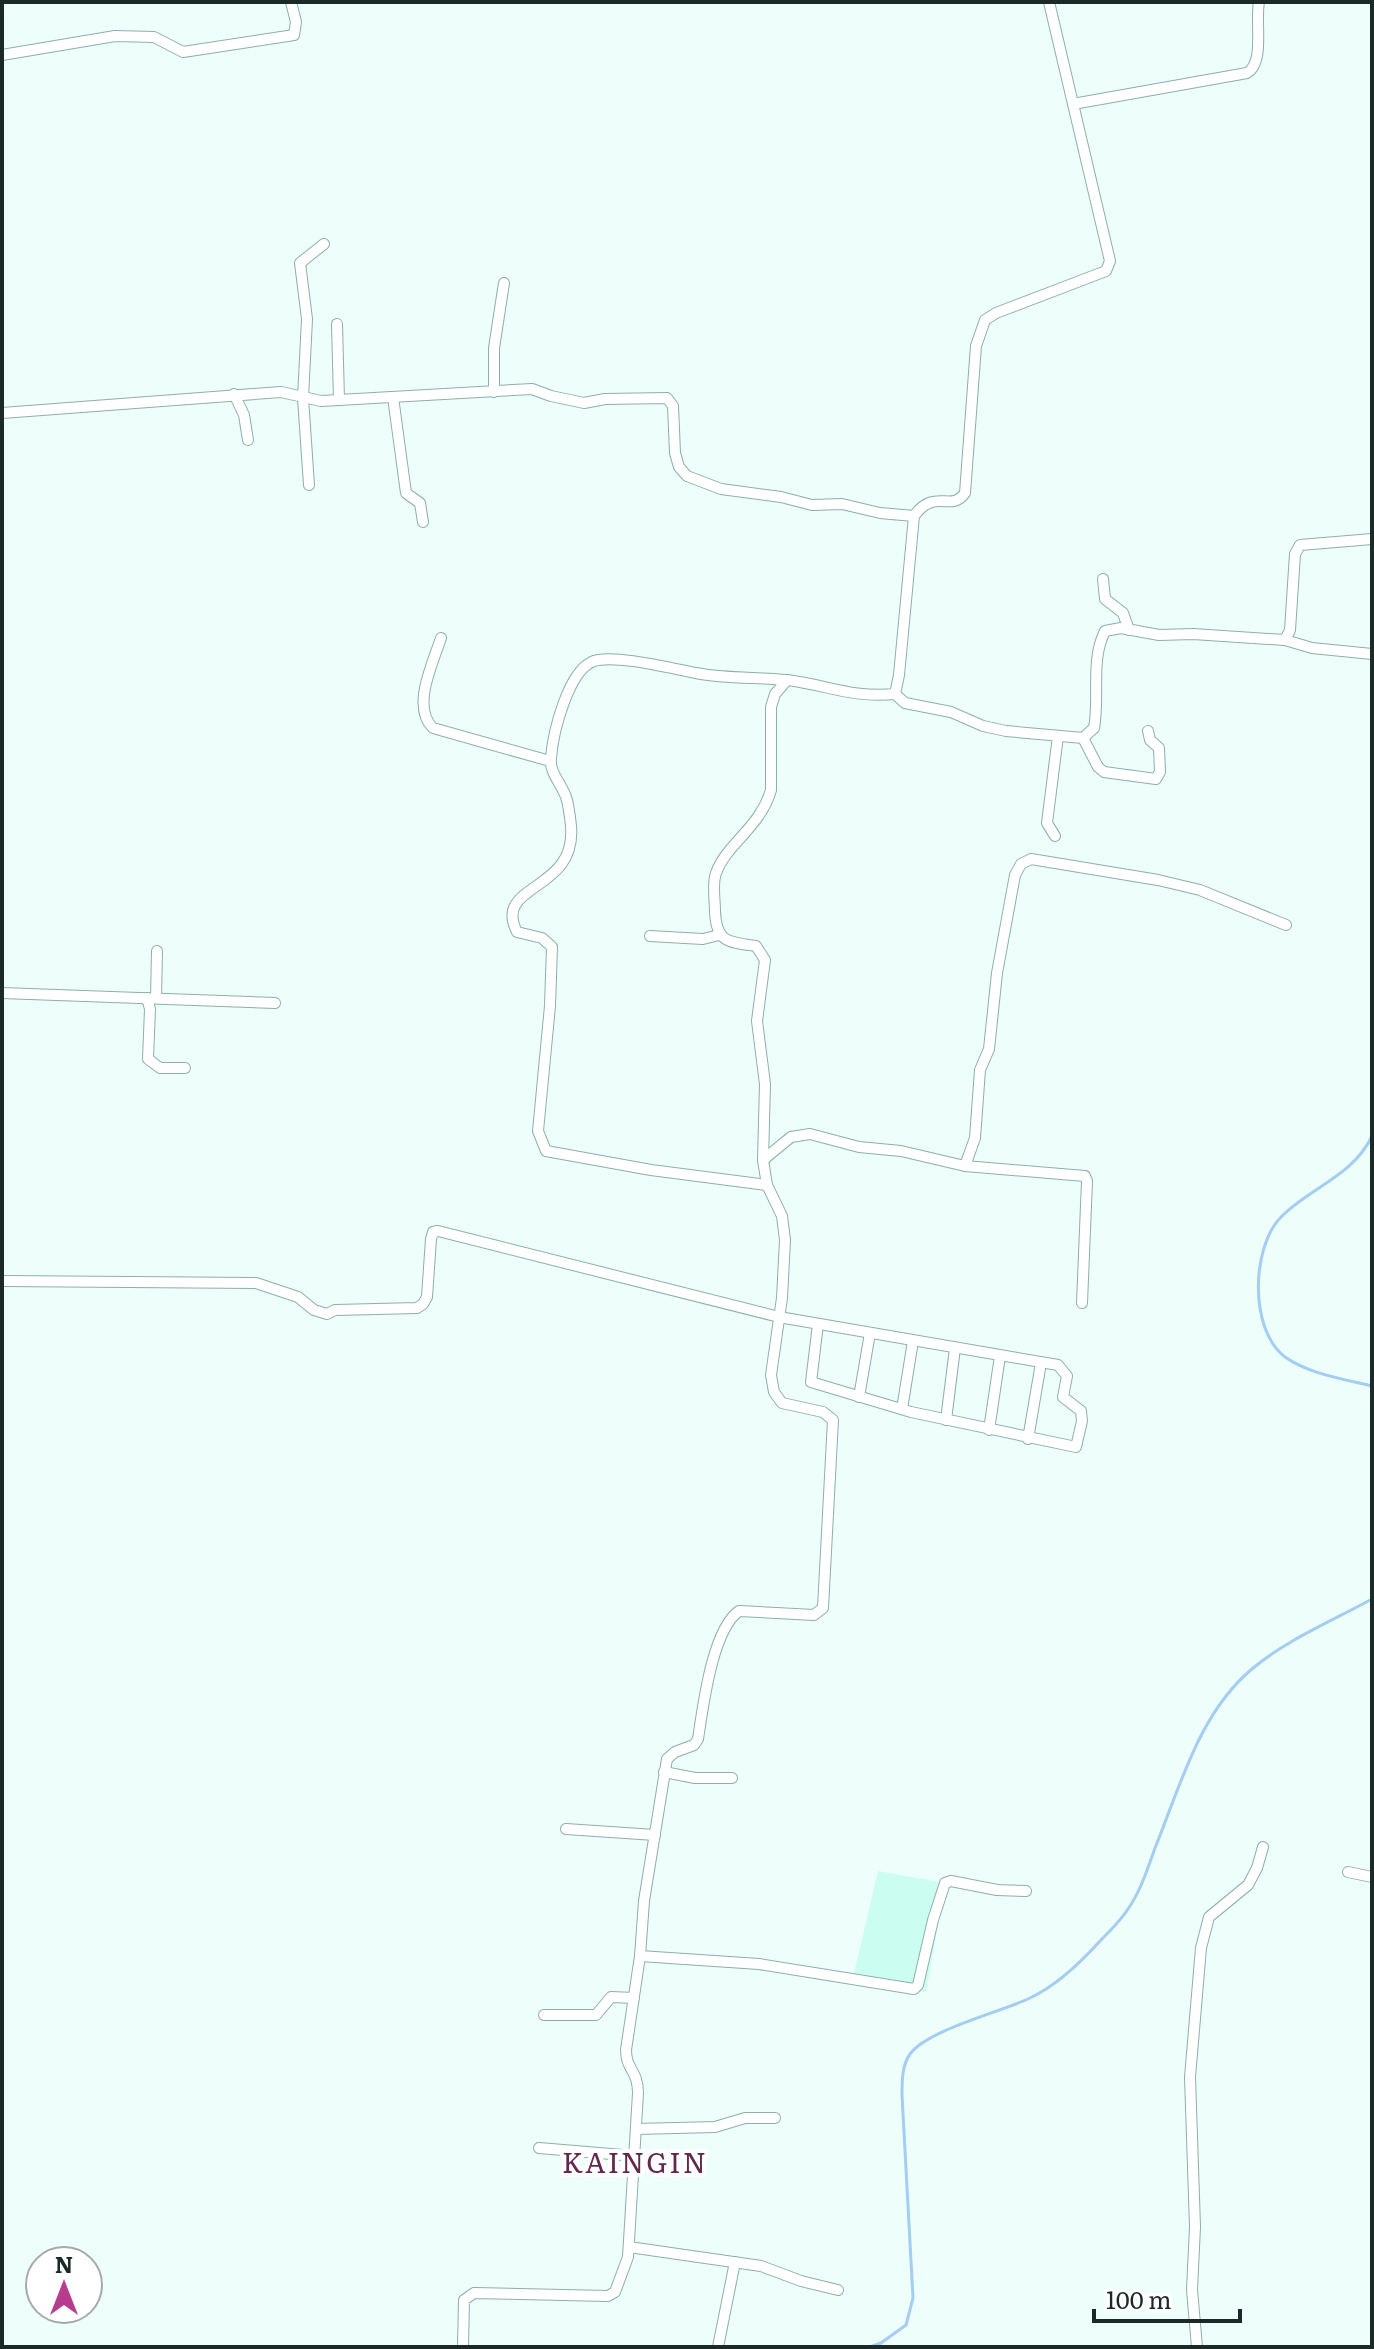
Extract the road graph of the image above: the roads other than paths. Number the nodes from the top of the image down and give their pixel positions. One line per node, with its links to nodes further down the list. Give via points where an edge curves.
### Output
1 (291, 2): 4 (street, via 294,35 183,52 154,37 115,36)
2 (1049, 2): 5 (street)
3 (1259, 2): 5 (street, via 1258,59 1253,70)
4 (2, 55)
5 (1073, 104): 17 (street, via 1108,267 985,320 976,346 965,493 952,502 929,501)
6 (324, 244): 12 (street, via 300,263 307,319)
7 (504, 283): 9 (street, via 494,348)
8 (337, 324): 13 (street)
9 (494, 392): 11 (street); 17 (street, via 532,389 584,403 667,398 673,406 675,453 687,476 721,489)
10 (234, 394): 12 (street, via 281,392); 14 (street); 15 (street)
11 (393, 397): 13 (street); 18 (street, via 406,493 420,503)
12 (303, 398): 13 (street); 16 (street)
13 (339, 400)
14 (2, 413)
15 (248, 440)
16 (309, 485)
17 (914, 516): 26 (street)
18 (423, 522)
19 (1372, 539): 23 (street, via 1300,545)
20 (1103, 579): 21 (street, via 1105,599 1123,613)
21 (1129, 630): 23 (street); 29 (street, via 1105,631 1101,640 1094,728)
22 (441, 638): 30 (street, via 423,708 425,721 433,728)
23 (1285, 640): 24 (street)
24 (1372, 654)
25 (787, 680): 26 (street, via 857,695); 30 (street, via 594,661 582,668 566,695); 33 (street, via 771,707 767,803 716,873)
26 (895, 694): 28 (street, via 905,703 951,712 983,726)
27 (1148, 731): 29 (street, via 1159,748 1156,779 1104,772)
28 (1058, 736): 29 (street); 31 (street, via 1047,823)
29 (1083, 738)
30 (550, 761): 42 (street, via 568,805 571,849 545,882 514,903 511,913 517,932 542,938 552,947 541,1143 555,1153)
31 (1055, 836)
32 (1286, 925): 41 (street, via 1184,885 1039,859 1021,864 997,973 989,1049 980,1070 975,1138)
33 (719, 935): 34 (street); 40 (street, via 756,946 765,960 757,1021 765,1084)
34 (650, 936)
35 (157, 951): 37 (street)
36 (2, 993): 37 (street)
37 (151, 998): 38 (street); 39 (street, via 148,1059 160,1068)
38 (275, 1003)
39 (185, 1068)
40 (763, 1160): 41 (street, via 791,1137 810,1134); 42 (street)
41 (965, 1166): 44 (street, via 1085,1176)
42 (767, 1185): 45 (street, via 785,1228)
43 (2, 1281): 45 (street, via 256,1283 327,1314 417,1308 427,1297 431,1239 438,1231)
44 (1082, 1303)
45 (779, 1317): 46 (street); 57 (street, via 771,1375 774,1392 782,1403 823,1412 833,1420 823,1608 814,1615 733,1615 719,1646 698,1739 671,1755)
46 (818, 1324): 47 (street); 52 (street, via 811,1382)
47 (870, 1333): 48 (street); 52 (street)
48 (913, 1341): 49 (street); 53 (street)
49 (955, 1348): 50 (street); 54 (street)
50 (1000, 1356): 51 (street); 55 (street)
51 (1041, 1363): 56 (street); 56 (street, via 1058,1365 1067,1376 1063,1397 1081,1411 1082,1421 1076,1447)
52 (859, 1397): 53 (street)
53 (902, 1409): 54 (street)
54 (946, 1420): 55 (street)
55 (989, 1430): 56 (street)
56 (1028, 1439)
57 (664, 1772): 58 (street); 60 (street)
58 (732, 1778)
59 (566, 1829): 60 (street)
60 (655, 1835): 65 (street)
61 (1263, 1847): 77 (street, via 1248,1885 1209,1917 1201,1948 1190,2077)
62 (1348, 1872): 63 (street)
63 (1372, 1877)
64 (1026, 1891): 65 (street, via 945,1883 914,1989 759,1964)
65 (640, 1956): 66 (street)
66 (634, 1998): 67 (street, via 611,1997 593,2016); 69 (street, via 626,2057 638,2077)
67 (544, 2015)
68 (775, 2118): 69 (street, via 745,2118 715,2127)
69 (636, 2129): 71 (street)
70 (539, 2148): 71 (street)
71 (635, 2156): 72 (street)
72 (629, 2247): 73 (street); 75 (street, via 619,2285 608,2296 467,2296 462,2307)
73 (735, 2262): 74 (street); 76 (street)
74 (838, 2290)
75 (463, 2347)
76 (718, 2347)
77 (1197, 2347)

